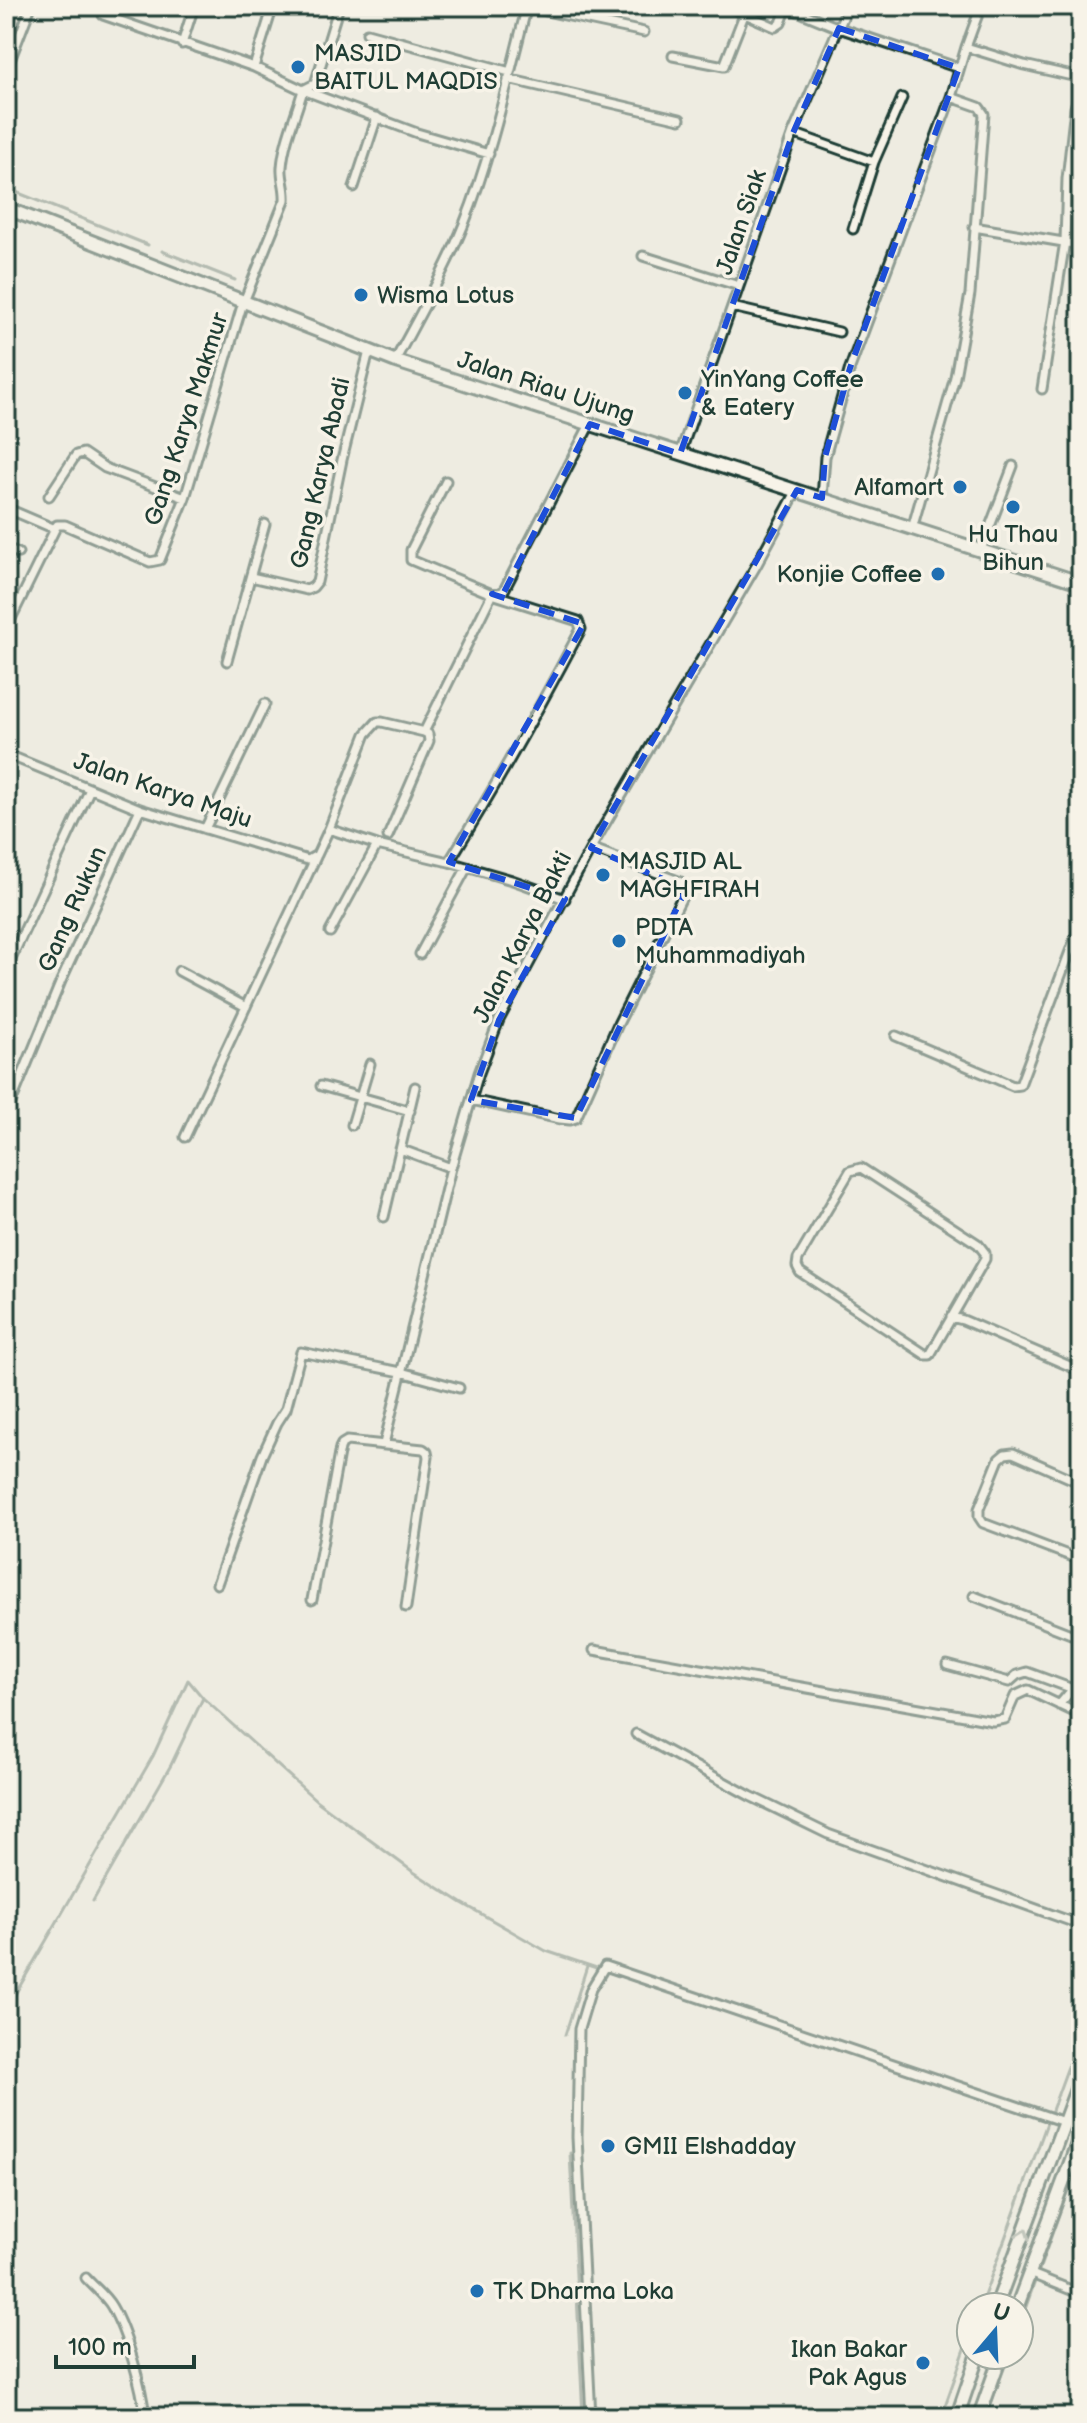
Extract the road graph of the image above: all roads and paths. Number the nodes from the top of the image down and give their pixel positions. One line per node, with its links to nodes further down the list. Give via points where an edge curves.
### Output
1 (31, 6): 20 (street)
2 (106, 6): 15 (street, via 103,15)
3 (194, 6): 15 (street)
4 (273, 6): 18 (street)
5 (339, 6): 24 (street, Gang Karya Makmur, via 315,84)
6 (727, 6): 11 (street)
7 (848, 6): 12 (street, Jalan Siak)
8 (981, 6): 16 (street)
9 (527, 7): 13 (street); 21 (street)
10 (786, 7): 11 (street, via 775,27); 12 (street)
11 (744, 15): 17 (street, via 724,66)
12 (839, 28): 19 (street); 29 (street, Jalan Siak)
13 (644, 32)
14 (367, 33): 21 (street)
15 (182, 44): 18 (street)
16 (966, 47): 19 (street); 22 (street)
17 (673, 56)
18 (254, 67): 24 (street)
19 (959, 68): 25 (street)
20 (6, 71)
21 (509, 75): 28 (street); 30 (street)
22 (1081, 78)
23 (1081, 85): 36 (street, via 1067,179)
24 (303, 90): 27 (street); 40 (street, Gang Karya Makmur, via 284,155 285,200)
25 (951, 97): 34 (street, via 984,114); 53 (street, via 850,368 825,457)
26 (902, 98): 31 (street)
27 (377, 117): 30 (street); 32 (street)
28 (680, 119)
29 (793, 133): 31 (street); 39 (street, Jalan Siak)
30 (489, 154): 44 (street, via 464,225)
31 (874, 162): 35 (street)
32 (354, 187)
33 (6, 208): 40 (main road, Jalan Riau Ujung)
34 (974, 227): 36 (street); 57 (street, via 970,294 955,377)
35 (853, 229)
36 (1065, 241): 37 (street); 45 (street)
37 (1081, 245)
38 (643, 256): 39 (street)
39 (739, 286): 41 (street, Jalan Siak)
40 (244, 302): 43 (main road, Jalan Riau Ujung); 52 (street, Gang Karya Makmur)
41 (732, 307): 42 (street); 47 (street, Jalan Siak)
42 (839, 332)
43 (369, 351): 44 (main road, Jalan Riau Ujung); 61 (street, Gang Karya Abadi, via 317,582 307,590)
44 (395, 361): 46 (main road, Jalan Riau Ujung)
45 (1042, 389)
46 (590, 424): 47 (main road, Jalan Riau Ujung); 63 (street, via 506,589)
47 (680, 454): 50 (main road, Jalan Riau Ujung)
48 (1013, 466): 59 (street)
49 (446, 481): 63 (street, via 411,550 411,560)
50 (797, 490): 53 (main road, Jalan Riau Ujung); 75 (street, Jalan Karya Bakti)
51 (49, 496): 52 (street, via 76,455 83,453 105,468)
52 (185, 498): 56 (street, Gang Karya Makmur, via 156,562 65,525)
53 (822, 498): 57 (main road, Jalan Riau Ujung)
54 (6, 508): 56 (street)
55 (265, 524): 61 (street)
56 (55, 529): 64 (street)
57 (911, 529): 59 (main road, Jalan Riau Ujung)
58 (6, 548): 60 (street)
59 (981, 550): 62 (main road, Jalan Riau Ujung)
60 (18, 553)
61 (251, 577): 65 (street)
62 (1081, 583)
63 (492, 594): 67 (street); 77 (street, via 578,621 581,629 502,777)
64 (6, 629)
65 (227, 661)
66 (265, 704): 71 (street)
67 (426, 733): 72 (street, via 382,722 370,728); 73 (street, via 429,741)
68 (6, 754): 69 (street, Jalan Karya Maju)
69 (90, 789): 70 (street, Jalan Karya Maju); 84 (street)
70 (140, 809): 71 (street, Jalan Karya Maju); 94 (street, Gang Rukun)
71 (205, 829): 76 (street, Jalan Karya Maju, via 308,860)
72 (329, 829): 74 (street); 76 (street)
73 (388, 836)
74 (377, 845): 77 (street); 81 (street)
75 (591, 848): 79 (street, Jalan Karya Bakti); 92 (street, via 681,882 686,889 576,1118)
76 (317, 855): 86 (street)
77 (449, 862): 78 (street)
78 (467, 867): 79 (street); 83 (street)
79 (565, 899): 92 (street, Jalan Karya Bakti, via 499,1020)
80 (1081, 922): 82 (street)
81 (330, 932)
82 (1077, 944): 87 (street, via 1020,1085)
83 (420, 954)
84 (6, 970)
85 (179, 971): 86 (street)
86 (246, 1007): 96 (street)
87 (896, 1036)
88 (370, 1064): 91 (street)
89 (321, 1086): 91 (street)
90 (415, 1087): 93 (street)
91 (360, 1097): 93 (street); 95 (street)
92 (471, 1100): 98 (street, Jalan Karya Bakti)
93 (410, 1111): 97 (street)
94 (6, 1115)
95 (352, 1125)
96 (185, 1137)
97 (400, 1149): 98 (street); 99 (street)
98 (451, 1168): 102 (street, Jalan Karya Bakti)
99 (384, 1217)
100 (951, 1317): 100 (street, via 934,1351 926,1355 800,1272 798,1259 850,1171 861,1168 982,1248 985,1259); 101 (street)
101 (1081, 1371)
102 (401, 1372): 103 (street); 104 (street, Jalan Karya Bakti); 107 (street, via 300,1353 286,1409 262,1456)
103 (459, 1388)
104 (384, 1444): 109 (street, via 347,1441 340,1448); 110 (street, via 423,1449 428,1457)
105 (1081, 1483): 106 (street, via 1005,1454 979,1509 983,1523)
106 (1081, 1560)
107 (217, 1584)
108 (974, 1596): 111 (street)
109 (312, 1600)
110 (406, 1607)
111 (1081, 1638)
112 (594, 1650): 116 (street, via 993,1721 1005,1719 1015,1696 1028,1690)
113 (947, 1665): 115 (street, via 1009,1682 1027,1672)
114 (1081, 1679): 115 (street)
115 (1073, 1689): 116 (street)
116 (1059, 1705): 117 (street)
117 (1081, 1715)
118 (636, 1734): 119 (street, via 828,1834)
119 (1081, 1925)
120 (1081, 2077): 121 (main road)
121 (1064, 2122): 125 (main road, one-way to 121); 131 (street, via 605,1966 591,1989 579,2029 577,2137)
122 (1081, 2134): 123 (main road)
123 (1033, 2275): 126 (main road); 127 (street)
124 (86, 2278): 130 (street, via 111,2304 119,2321 143,2394)
125 (1002, 2291)
126 (1025, 2291)
127 (1081, 2294)
128 (973, 2371): 132 (main road)
129 (995, 2371): 133 (main road)
130 (145, 2417)
131 (591, 2417)
132 (957, 2417)
133 (979, 2417)

